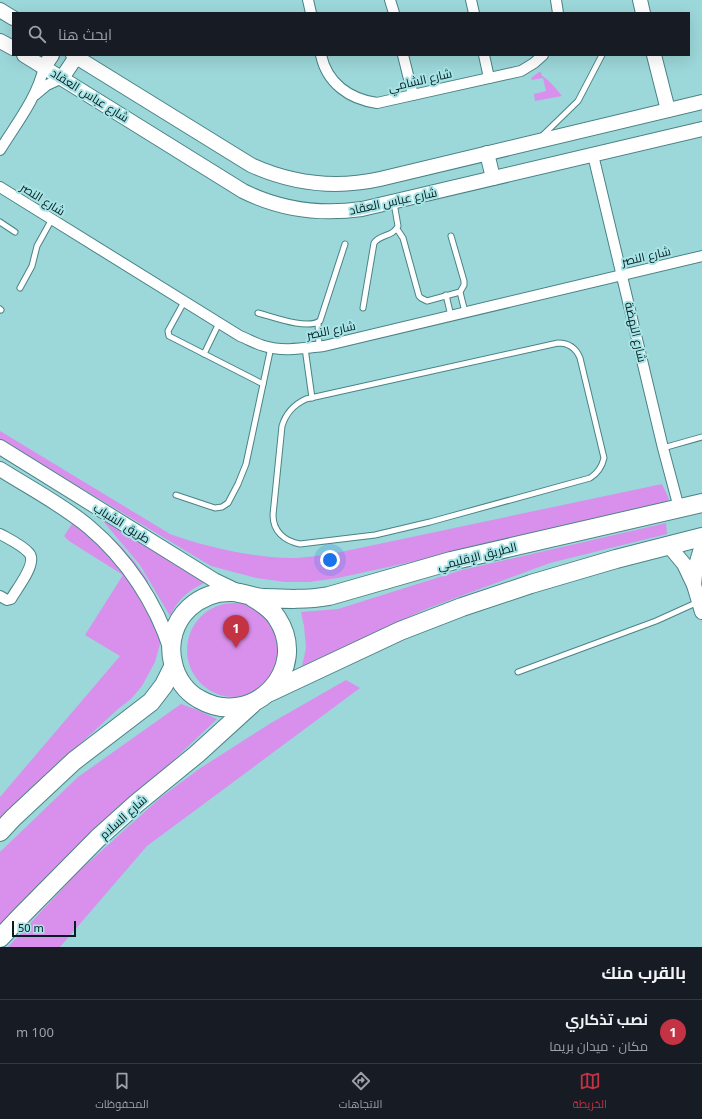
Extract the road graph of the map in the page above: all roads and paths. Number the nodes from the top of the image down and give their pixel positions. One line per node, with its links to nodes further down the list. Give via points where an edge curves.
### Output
1 (308, 0): 7 (street)
2 (390, 0): 8 (street)
3 (471, 0): 9 (street)
4 (556, 0): 10 (street)
5 (640, 0): 11 (street)
6 (0, 10): 12 (street)
7 (311, 12)
8 (394, 12)
9 (474, 12)
10 (558, 12)
11 (643, 12)
12 (12, 17)
13 (28, 56): 21 (street, شارع عباس العقاد)
14 (75, 56): 22 (street); 31 (street, شارع عباس العقاد, via 251,165 294,180 339,185 366,182)
15 (321, 56): 24 (street, شارع الشامي, via 331,79 343,91 359,100 377,103)
16 (404, 56): 24 (street)
17 (484, 56): 23 (street)
18 (542, 56): 23 (street, شارع الشامي, via 521,71)
19 (601, 56): 29 (lane, via 578,101)
20 (654, 56): 27 (street)
21 (48, 61): 22 (street, شارع عباس العقاد); 25 (street)
22 (62, 78): 25 (street, via 47,85); 35 (street, شارع عباس العقاد, via 232,184 267,202 300,210 335,212)
23 (489, 78): 24 (street, شارع الشامي)
24 (413, 95)
25 (34, 96): 30 (street)
26 (702, 102): 27 (street, شارع عباس العقاد)
27 (668, 110): 29 (street, شارع عباس العقاد)
28 (702, 130): 32 (street, شارع عباس العقاد)
29 (536, 142): 31 (street, شارع عباس العقاد)
30 (0, 150)
31 (487, 153): 33 (street)
32 (593, 155): 33 (street, شارع عباس العقاد); 43 (street, شارع النهضة)
33 (494, 178): 35 (street, شارع عباس العقاد)
34 (0, 187): 36 (street, شارع النصر)
35 (394, 202): 38 (lane)
36 (52, 219): 44 (lane, via 37,246 32,266); 47 (street, شارع النصر)
37 (0, 222): 39 (lane)
38 (397, 229): 46 (lane, via 403,238 419,296 427,300); 48 (lane, via 379,237 374,243)
39 (15, 232)
40 (451, 236): 45 (lane, via 464,281)
41 (345, 244): 52 (lane)
42 (702, 256): 43 (street, شارع النصر)
43 (622, 274): 49 (street, شارع النصر); 62 (street, شارع النهضة)
44 (20, 288)
45 (460, 292): 46 (lane); 49 (lane)
46 (446, 295): 51 (lane)
47 (184, 302): 53 (street, شارع النصر); 57 (lane, via 168,334)
48 (363, 308)
49 (465, 312): 51 (street, شارع النصر)
50 (258, 313): 52 (lane, via 299,323)
51 (451, 316): 54 (street, شارع النصر)
52 (318, 322): 54 (lane)
53 (219, 323): 55 (street, شارع النصر, via 240,336); 57 (lane)
54 (319, 347): 56 (street, شارع النصر)
55 (271, 348): 56 (street, شارع النصر); 58 (lane)
56 (305, 348): 59 (lane)
57 (204, 354): 58 (lane)
58 (263, 384): 64 (lane, via 246,464 228,503 215,508)
59 (312, 398): 59 (lane, via 563,343 574,348 580,358 604,458 597,473 590,478 430,522 375,534 306,544 294,543 279,534 273,520 282,426 290,409)
60 (702, 437): 62 (lane)
61 (0, 447): 73 (street, طريق الشباب, via 214,580)
62 (663, 448): 66 (street, شارع النهضة)
63 (0, 469): 75 (street, طريق الشباب, via 89,526 113,550 149,600 163,628)
64 (176, 495)
65 (702, 503): 66 (highway, الطريق الإقليمي)
66 (679, 508): 73 (highway, الطريق الإقليمي, via 451,561 329,596 294,600)
67 (0, 534): 72 (street, via 28,551 32,559 11,599 7,600)
68 (702, 537): 70 (highway)
69 (702, 545): 71 (street)
70 (669, 546): 71 (street, via 684,564); 77 (highway, via 544,580 462,607 380,640)
71 (694, 585): 74 (street)
72 (0, 596)
73 (248, 596): 75 (highway, via 232,592 218,593 194,604 177,624 172,637); 77 (highway, via 266,605 277,617 284,632 286,664)
74 (701, 607): 76 (lane)
75 (172, 659): 78 (highway, via 178,678 185,688 205,703 229,708); 79 (highway, via 164,685 151,702 74,761)
76 (518, 672)
77 (269, 692): 78 (highway)
78 (253, 703): 80 (highway, شارع السلام, via 98,838)
79 (0, 832)
80 (0, 938)

